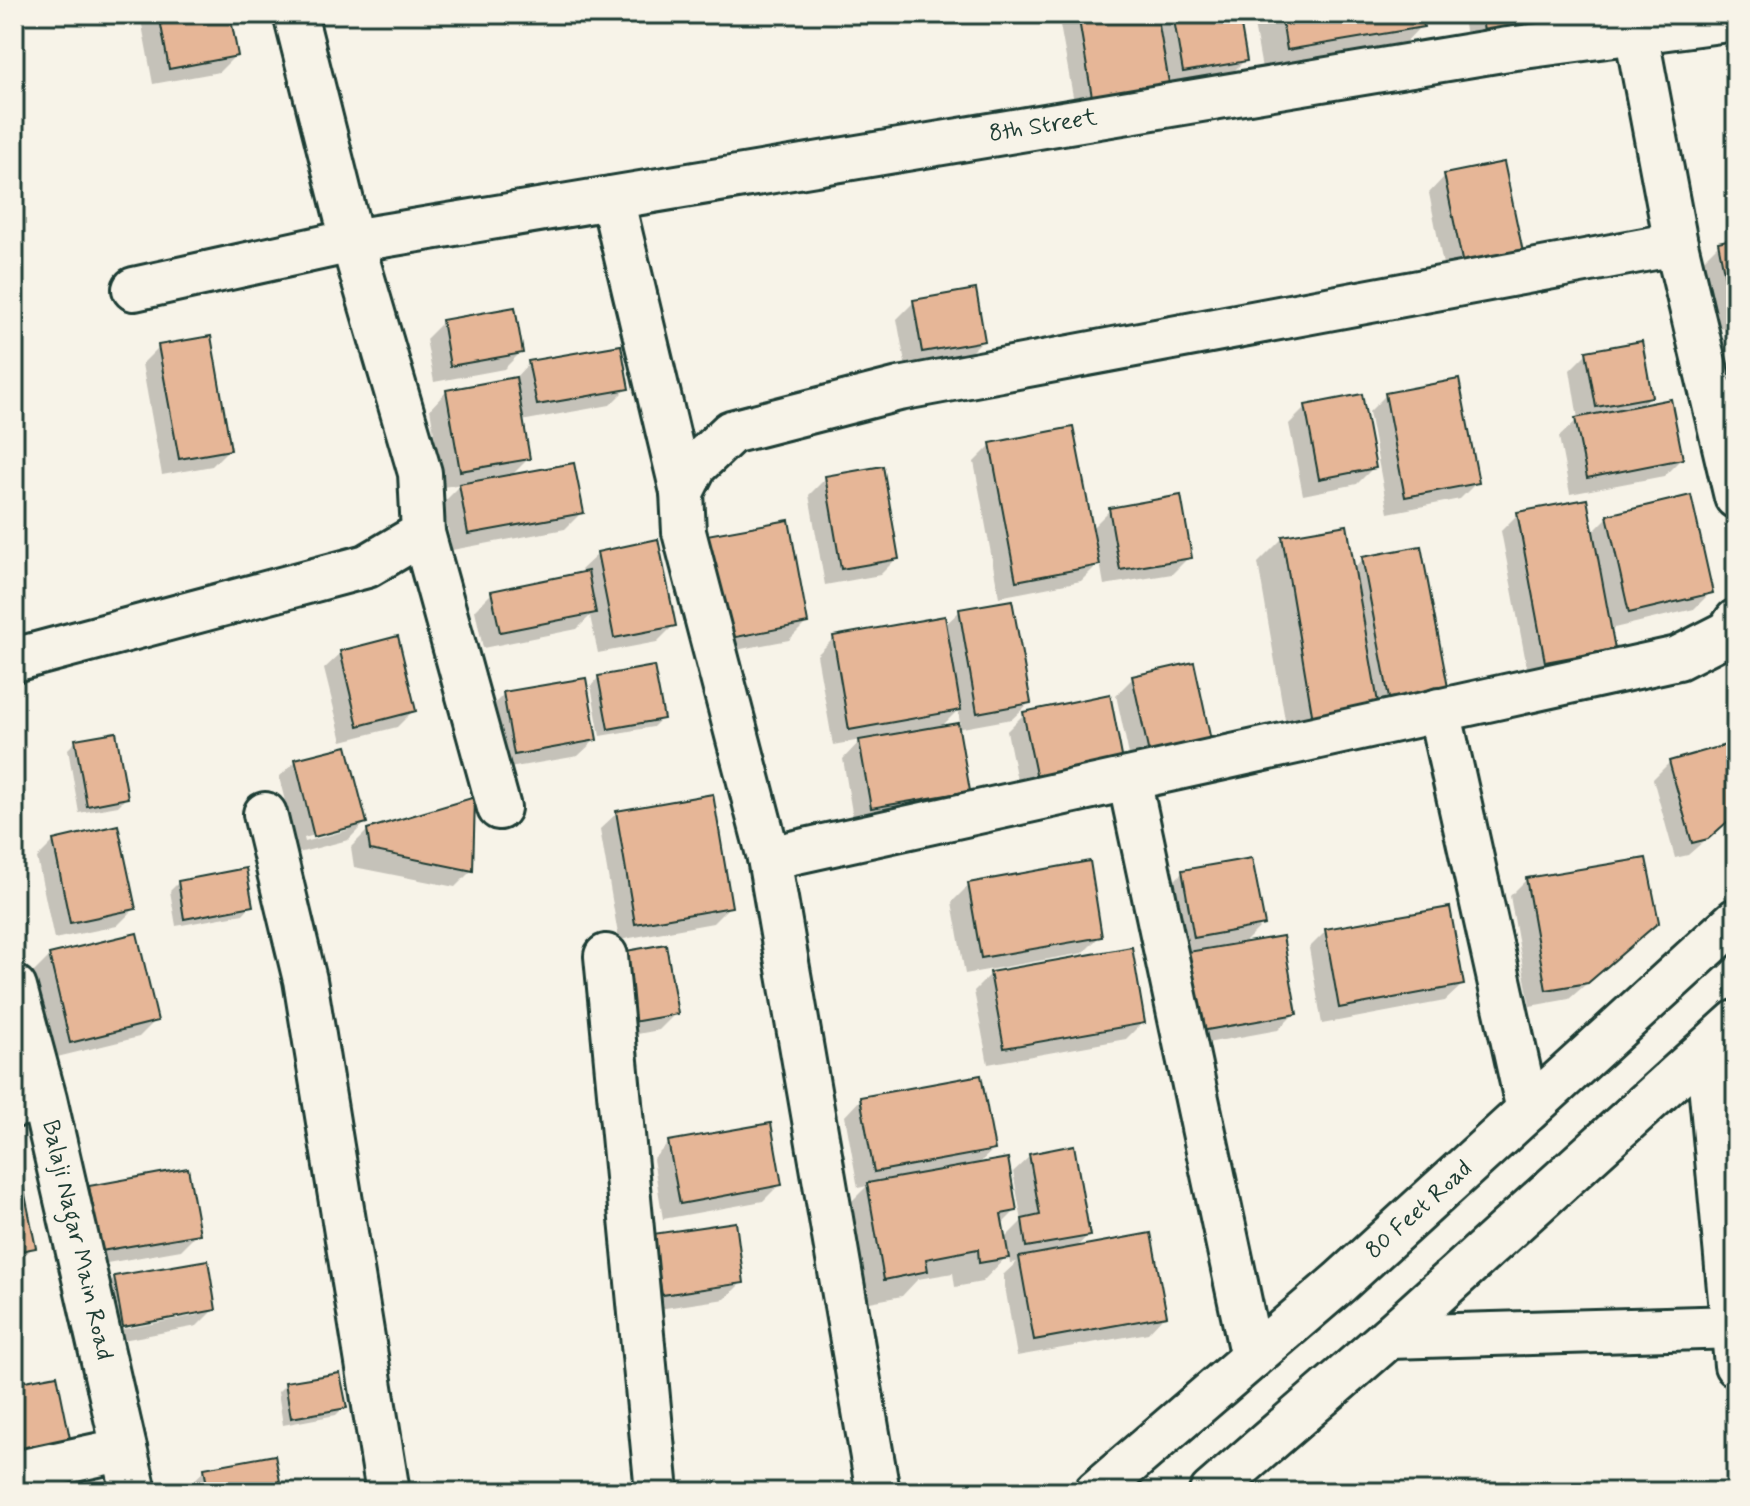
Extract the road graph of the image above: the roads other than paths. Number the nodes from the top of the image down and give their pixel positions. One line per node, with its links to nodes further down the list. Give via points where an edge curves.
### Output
1 (295, 14): 5 (street)
2 (1736, 19): 3 (street, 8th Street)
3 (1636, 32): 4 (street, 8th Street); 6 (street)
4 (612, 198): 5 (street, 8th Street); 8 (street)
5 (352, 241): 7 (street, 8th Street); 10 (street, via 420,473)
6 (1676, 244): 8 (street, via 899,389 731,432 695,466); 9 (street)
7 (134, 289)
8 (682, 492): 17 (street, via 684,532)
9 (1736, 497)
10 (423, 533): 12 (street, via 367,566); 15 (street)
11 (1736, 621): 13 (street, via 1729,632 1678,658)
12 (14, 660)
13 (1439, 710): 14 (street); 23 (street)
14 (1129, 779): 17 (street); 26 (street)
15 (499, 808)
16 (265, 814): 30 (street, via 305,980)
17 (769, 858): 32 (street)
18 (1736, 920): 23 (street, 80 Feet Road)
19 (606, 956): 31 (street)
20 (14, 988): 22 (main road, Balaji Nagar Main Road)
21 (1721, 1036): 24 (street); 25 (street)
22 (29, 1102): 27 (main road, Balaji Nagar Main Road)
23 (1528, 1110): 26 (street, 80 Feet Road)
24 (1389, 1337): 25 (street); 34 (street)
25 (1735, 1339)
26 (1252, 1358): 33 (street, 80 Feet Road)
27 (125, 1449): 28 (street); 29 (main road, Balaji Nagar Main Road)
28 (14, 1473)
29 (134, 1492)
30 (388, 1492)
31 (657, 1492)
32 (878, 1492)
33 (1096, 1492)
34 (1211, 1492)

